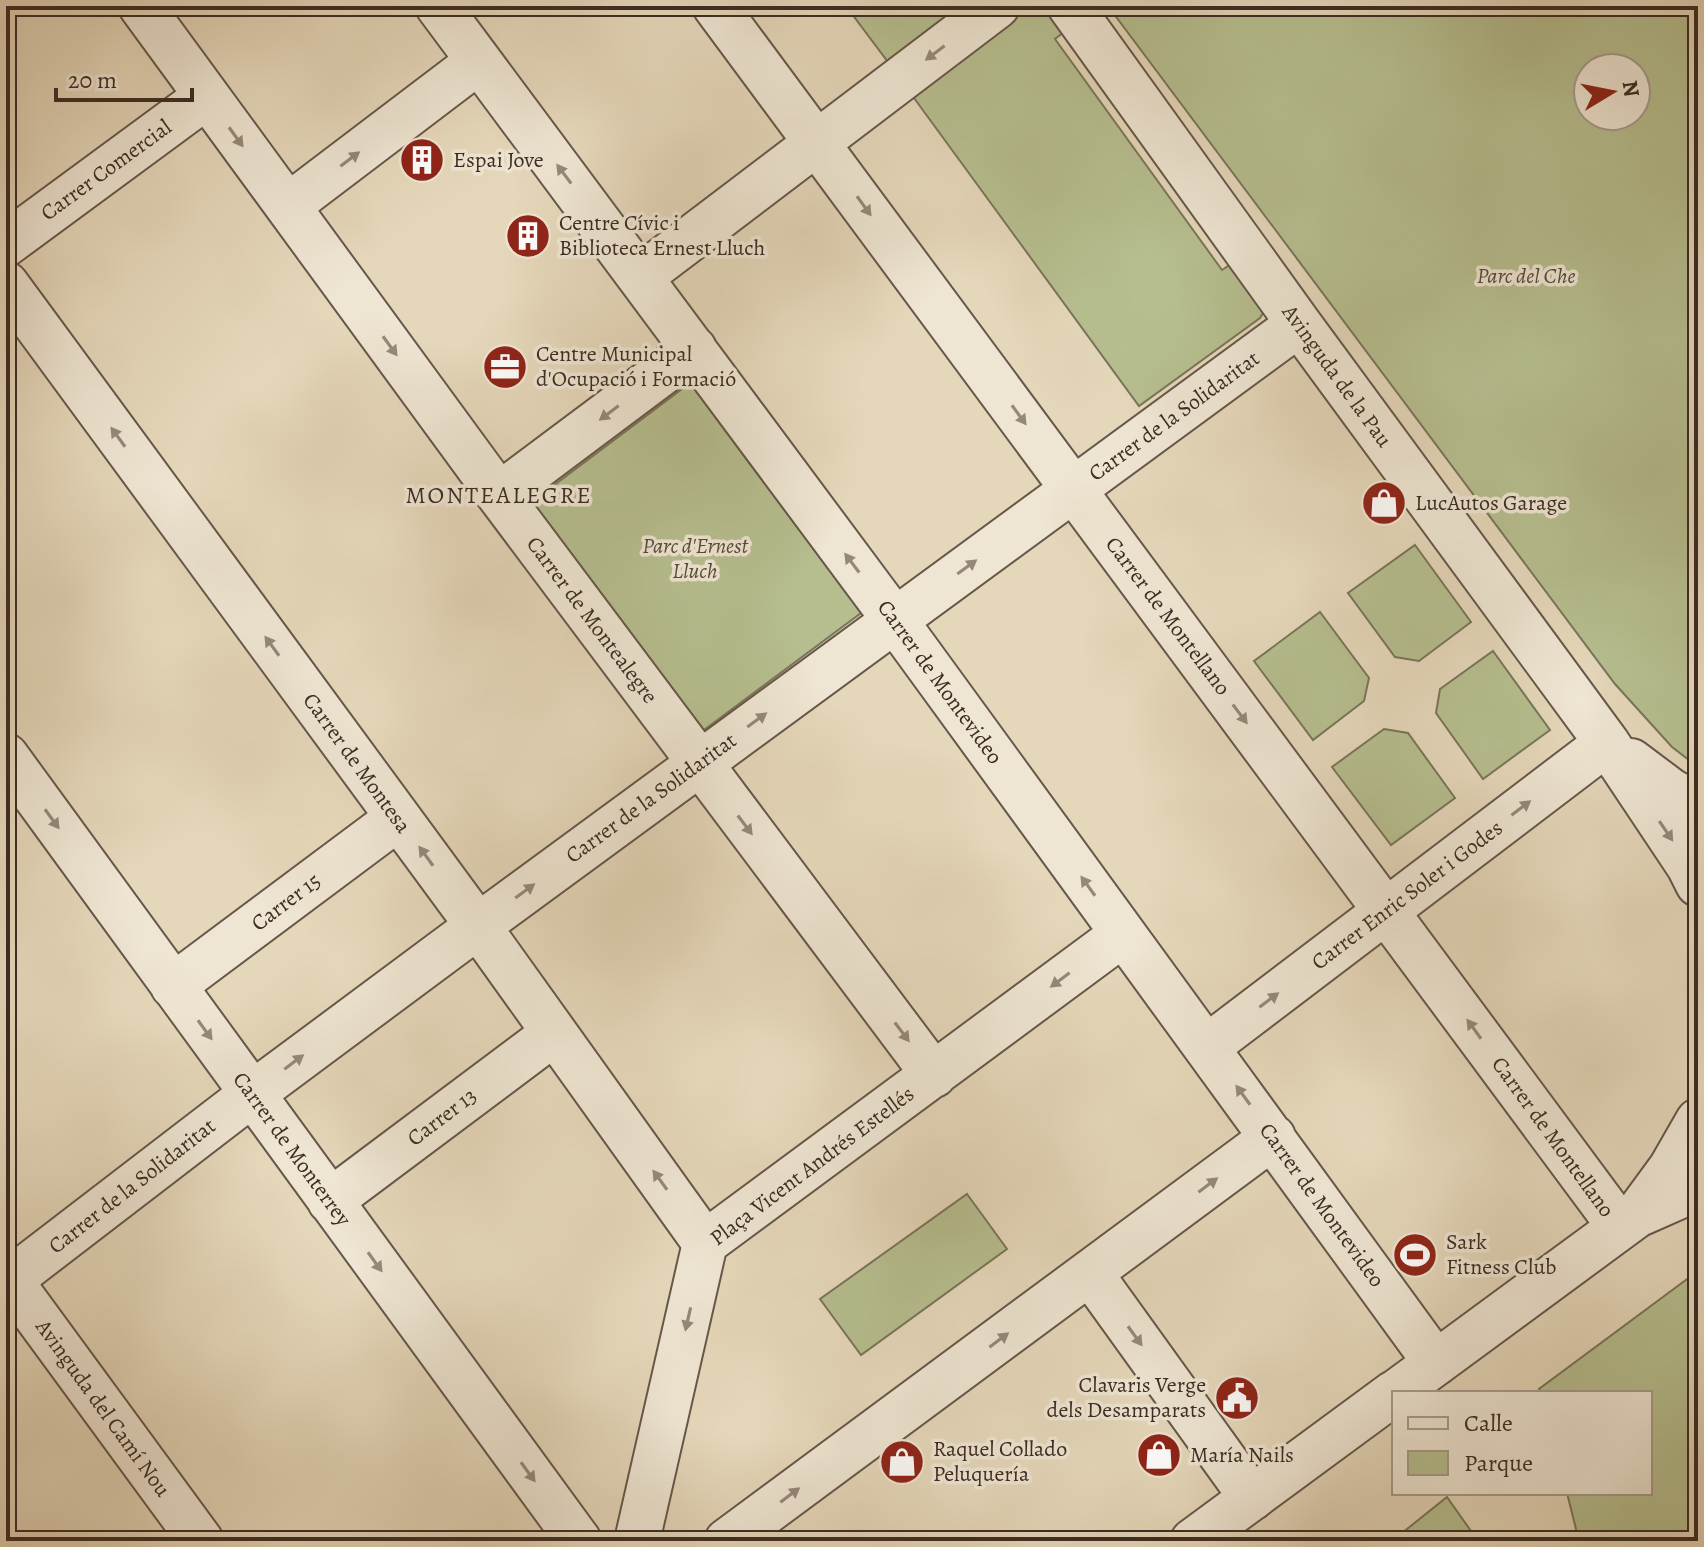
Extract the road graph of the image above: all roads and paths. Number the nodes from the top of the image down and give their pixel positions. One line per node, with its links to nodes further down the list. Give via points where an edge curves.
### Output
1 (141, 6): 7 (street, Carrer de Montealegre)
2 (438, 6): 6 (street, Carrer de Montevideo)
3 (715, 6): 8 (street, Carrer de Montellano)
4 (997, 6): 8 (street, one-way to 8)
5 (1070, 6): 13 (street, Avinguda de la Pau)
6 (479, 61): 9 (street, one-way to 6); 11 (street, Carrer de Montevideo, one-way to 6)
7 (207, 96): 9 (street, Carrer de Montealegre, one-way to 9); 10 (street, Carrer Comercial)
8 (818, 143): 11 (street); 15 (street, Carrer de Montellano, one-way to 15)
9 (288, 206): 16 (street, Carrer de Montealegre, one-way to 16)
10 (6, 244)
11 (640, 277): 14 (street, Carrer de Montevideo)
12 (6, 284): 22 (street, Carrer de Montesa, one-way to 12)
13 (1299, 324): 15 (street, Carrer de la Solidaritat); 18 (street, Avinguda de la Pau)
14 (694, 349): 16 (street, one-way to 16); 17 (street, Carrer de Montevideo, one-way to 14)
15 (1074, 490): 17 (street, Carrer de la Solidaritat, one-way to 15); 24 (street, Carrer de Montellano, one-way to 24)
16 (499, 495): 20 (street, Carrer de Montealegre)
17 (894, 619): 20 (street, Carrer de la Solidaritat, one-way to 17); 26 (street, Carrer de Montevideo, one-way to 17)
18 (1607, 743): 21 (street, Avinguda de la Pau); 23 (street, Avinguda de la Pau, one-way to 23); 24 (street, Carrer Enric Soler i Godes, one-way to 18)
19 (6, 756): 27 (street, Carrer de Monterrey, one-way to 27)
20 (698, 763): 25 (street, Carrer de la Solidaritat, one-way to 20); 30 (street, Carrer de Montealegre, one-way to 30)
21 (1698, 806)
22 (398, 818): 25 (street, Carrer de Montesa, one-way to 22); 27 (street, Carrer 15)
23 (1698, 884)
24 (1387, 910): 29 (street, Carrer Enric Soler i Godes, one-way to 24); 36 (street, Carrer de Montellano, one-way to 24)
25 (478, 926): 28 (street, Carrer de Montesa); 31 (street, Carrer de la Solidaritat, one-way to 25)
26 (1123, 934): 29 (street, Carrer de Montevideo); 30 (street, Plaça Vicent Andrés Estellés, one-way to 30)
27 (173, 986): 31 (street, Carrer de Monterrey, one-way to 31)
28 (553, 1034): 35 (street, Carrer 13); 37 (street, Carrer de Montesa, one-way to 28)
29 (1207, 1047): 33 (street, Carrer de Montevideo, one-way to 29)
30 (934, 1075): 37 (street, Plaça Vicent Andrés Estellés)
31 (252, 1094): 35 (street, Carrer de Monterrey); 39 (street, Carrer de la Solidaritat)
32 (1698, 1121): 36 (street, via 1671,1168)
33 (1273, 1137): 38 (street, one-way to 33); 40 (street, Carrer de Montevideo)
34 (1698, 1188): 36 (street)
35 (330, 1201): 45 (street, Carrer de Monterrey, one-way to 45)
36 (1628, 1221): 40 (street)
37 (705, 1243): 46 (street, Plaça Vicent Andrés Estellés, one-way to 46)
38 (1090, 1273): 43 (street, one-way to 43); 47 (street, one-way to 38)
39 (7, 1279): 44 (street, Avinguda del Camí Nou)
40 (1436, 1363): 41 (street)
41 (1397, 1391)
42 (1392, 1394): 43 (street)
43 (1252, 1498): 48 (street)
44 (201, 1541)
45 (579, 1541)
46 (637, 1541)
47 (727, 1541)
48 (1193, 1541)

